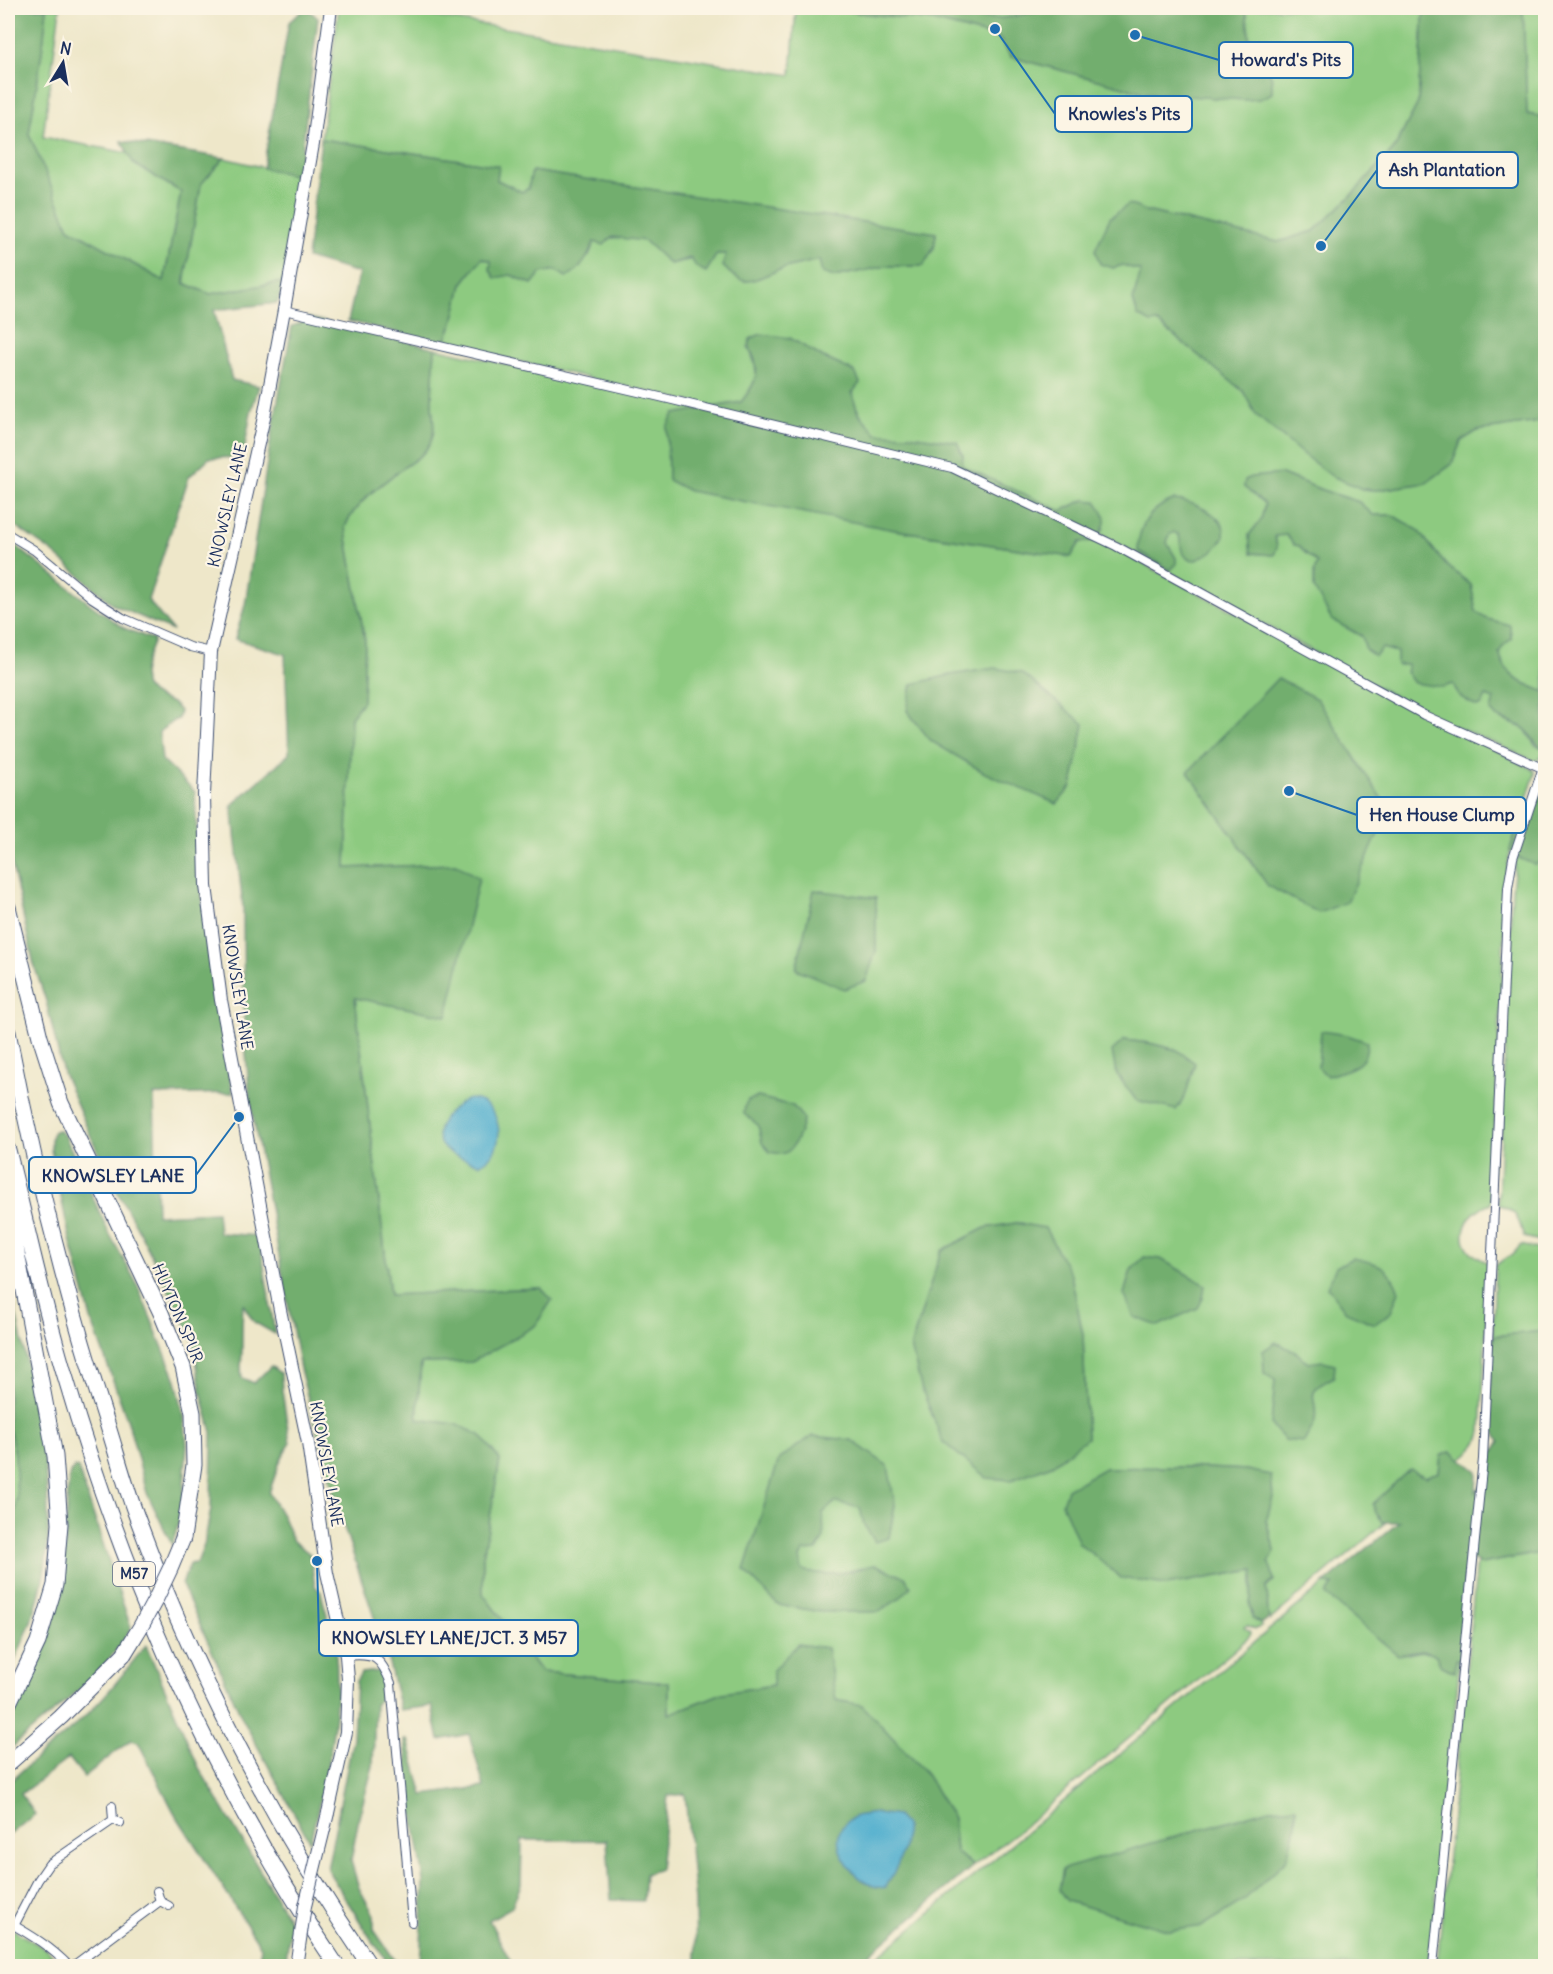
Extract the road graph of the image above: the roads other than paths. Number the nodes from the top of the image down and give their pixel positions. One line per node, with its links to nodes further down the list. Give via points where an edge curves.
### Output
1 (331, 8): 2 (main road, KNOWSLEY LANE, via 313,144)
2 (284, 310): 4 (main road, KNOWSLEY LANE); 6 (street, via 952,468 1116,546 1424,715)
3 (8, 534): 4 (street, via 123,618)
4 (211, 652): 11 (main road, KNOWSLEY LANE, via 204,795 207,897 222,1000 308,1443 327,1573)
5 (1545, 758): 6 (street)
6 (1543, 771): 24 (street, via 1513,858 1508,888 1483,1459)
7 (8, 907): 13 (highway, HUYTON SPUR / M57, bridge, via 61,1102 183,1367 193,1413 194,1465 183,1538 148,1617 124,1654)
8 (8, 1032): 23 (highway, M57, via 58,1257 135,1512 188,1640 257,1783 327,1904)
9 (8, 1150): 22 (highway, M57, via 66,1379 114,1525 170,1665 236,1801)
10 (8, 1180): 12 (highway, via 11,1221 55,1456 60,1524 55,1585 38,1642)
11 (346, 1656): 18 (street, via 375,1657 383,1664 391,1683); 20 (main road, KNOWSLEY LANE, bridge, via 346,1732 304,1906)
12 (8, 1704)
13 (8, 1764)
14 (112, 1806): 19 (street, via 117,1821 50,1864)
15 (157, 1891): 16 (street)
16 (160, 1901): 17 (street); 21 (street)
17 (169, 1906)
18 (412, 1922)
19 (11, 1924): 21 (street)
20 (297, 1963)
21 (71, 1966)
22 (338, 1966)
23 (370, 1966)
24 (1433, 1966)

